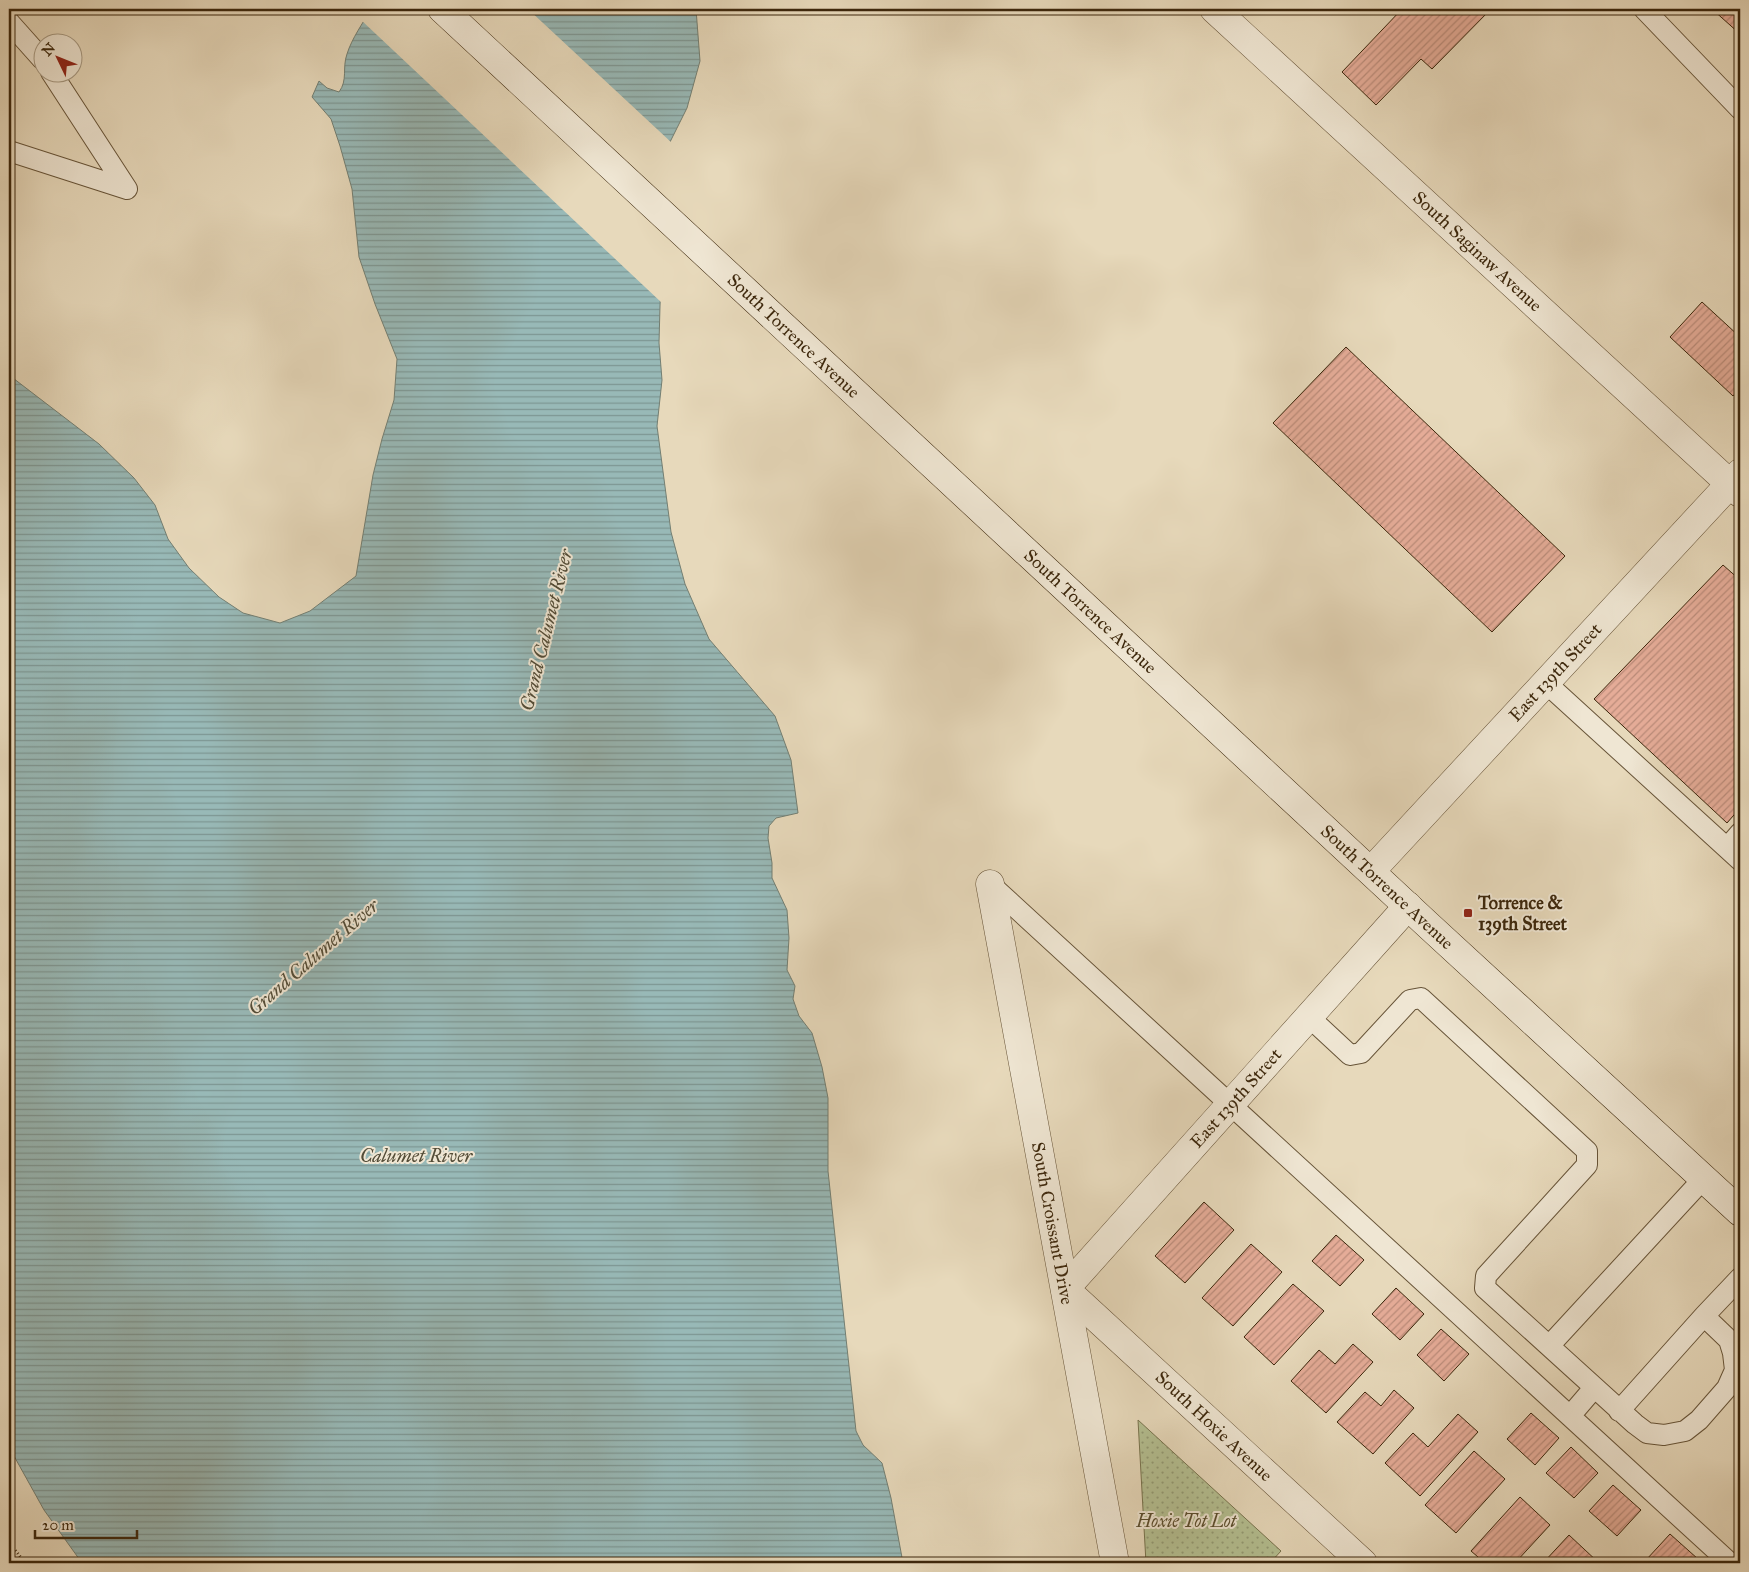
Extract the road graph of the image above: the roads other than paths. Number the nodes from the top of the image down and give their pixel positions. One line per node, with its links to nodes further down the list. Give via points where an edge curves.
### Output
1 (442, 9): 13 (street, South Torrence Avenue)
2 (1214, 9): 9 (street, South Saginaw Avenue)
3 (1644, 9): 7 (lane)
4 (9, 22): 5 (lane)
5 (32, 48)
6 (58, 82): 8 (lane, via 127,188)
7 (1740, 109)
8 (9, 151)
9 (1737, 483): 10 (street, East 139th Street)
10 (1546, 683): 12 (lane); 13 (street, East 139th Street)
11 (1740, 833): 12 (lane)
12 (1733, 854)
13 (1371, 871): 15 (street, South Torrence Avenue)
14 (990, 884): 17 (lane); 21 (street, South Croissant Drive)
15 (1408, 906): 16 (street, East 139th Street); 18 (street, South Torrence Avenue)
16 (1309, 1017): 17 (street, East 139th Street); 23 (lane, via 1350,1055 1361,1053 1410,1000 1421,998 1587,1151 1587,1165 1486,1276 1485,1288)
17 (1230, 1104): 21 (street, East 139th Street); 26 (lane)
18 (1704, 1178): 19 (street, South Torrence Avenue); 23 (lane)
19 (1740, 1212)
20 (1740, 1278): 22 (lane)
21 (1065, 1289): 27 (street, South Croissant Drive); 28 (street, South Hoxie Avenue)
22 (1704, 1316): 25 (lane); 25 (lane, via 1728,1340 1735,1370 1728,1388 1705,1414 1685,1431 1664,1435 1647,1433)
23 (1549, 1346): 24 (lane)
24 (1594, 1388): 25 (lane); 26 (lane)
25 (1619, 1411)
26 (1570, 1416): 29 (lane)
27 (1115, 1563)
28 (1363, 1563)
29 (1730, 1563)

